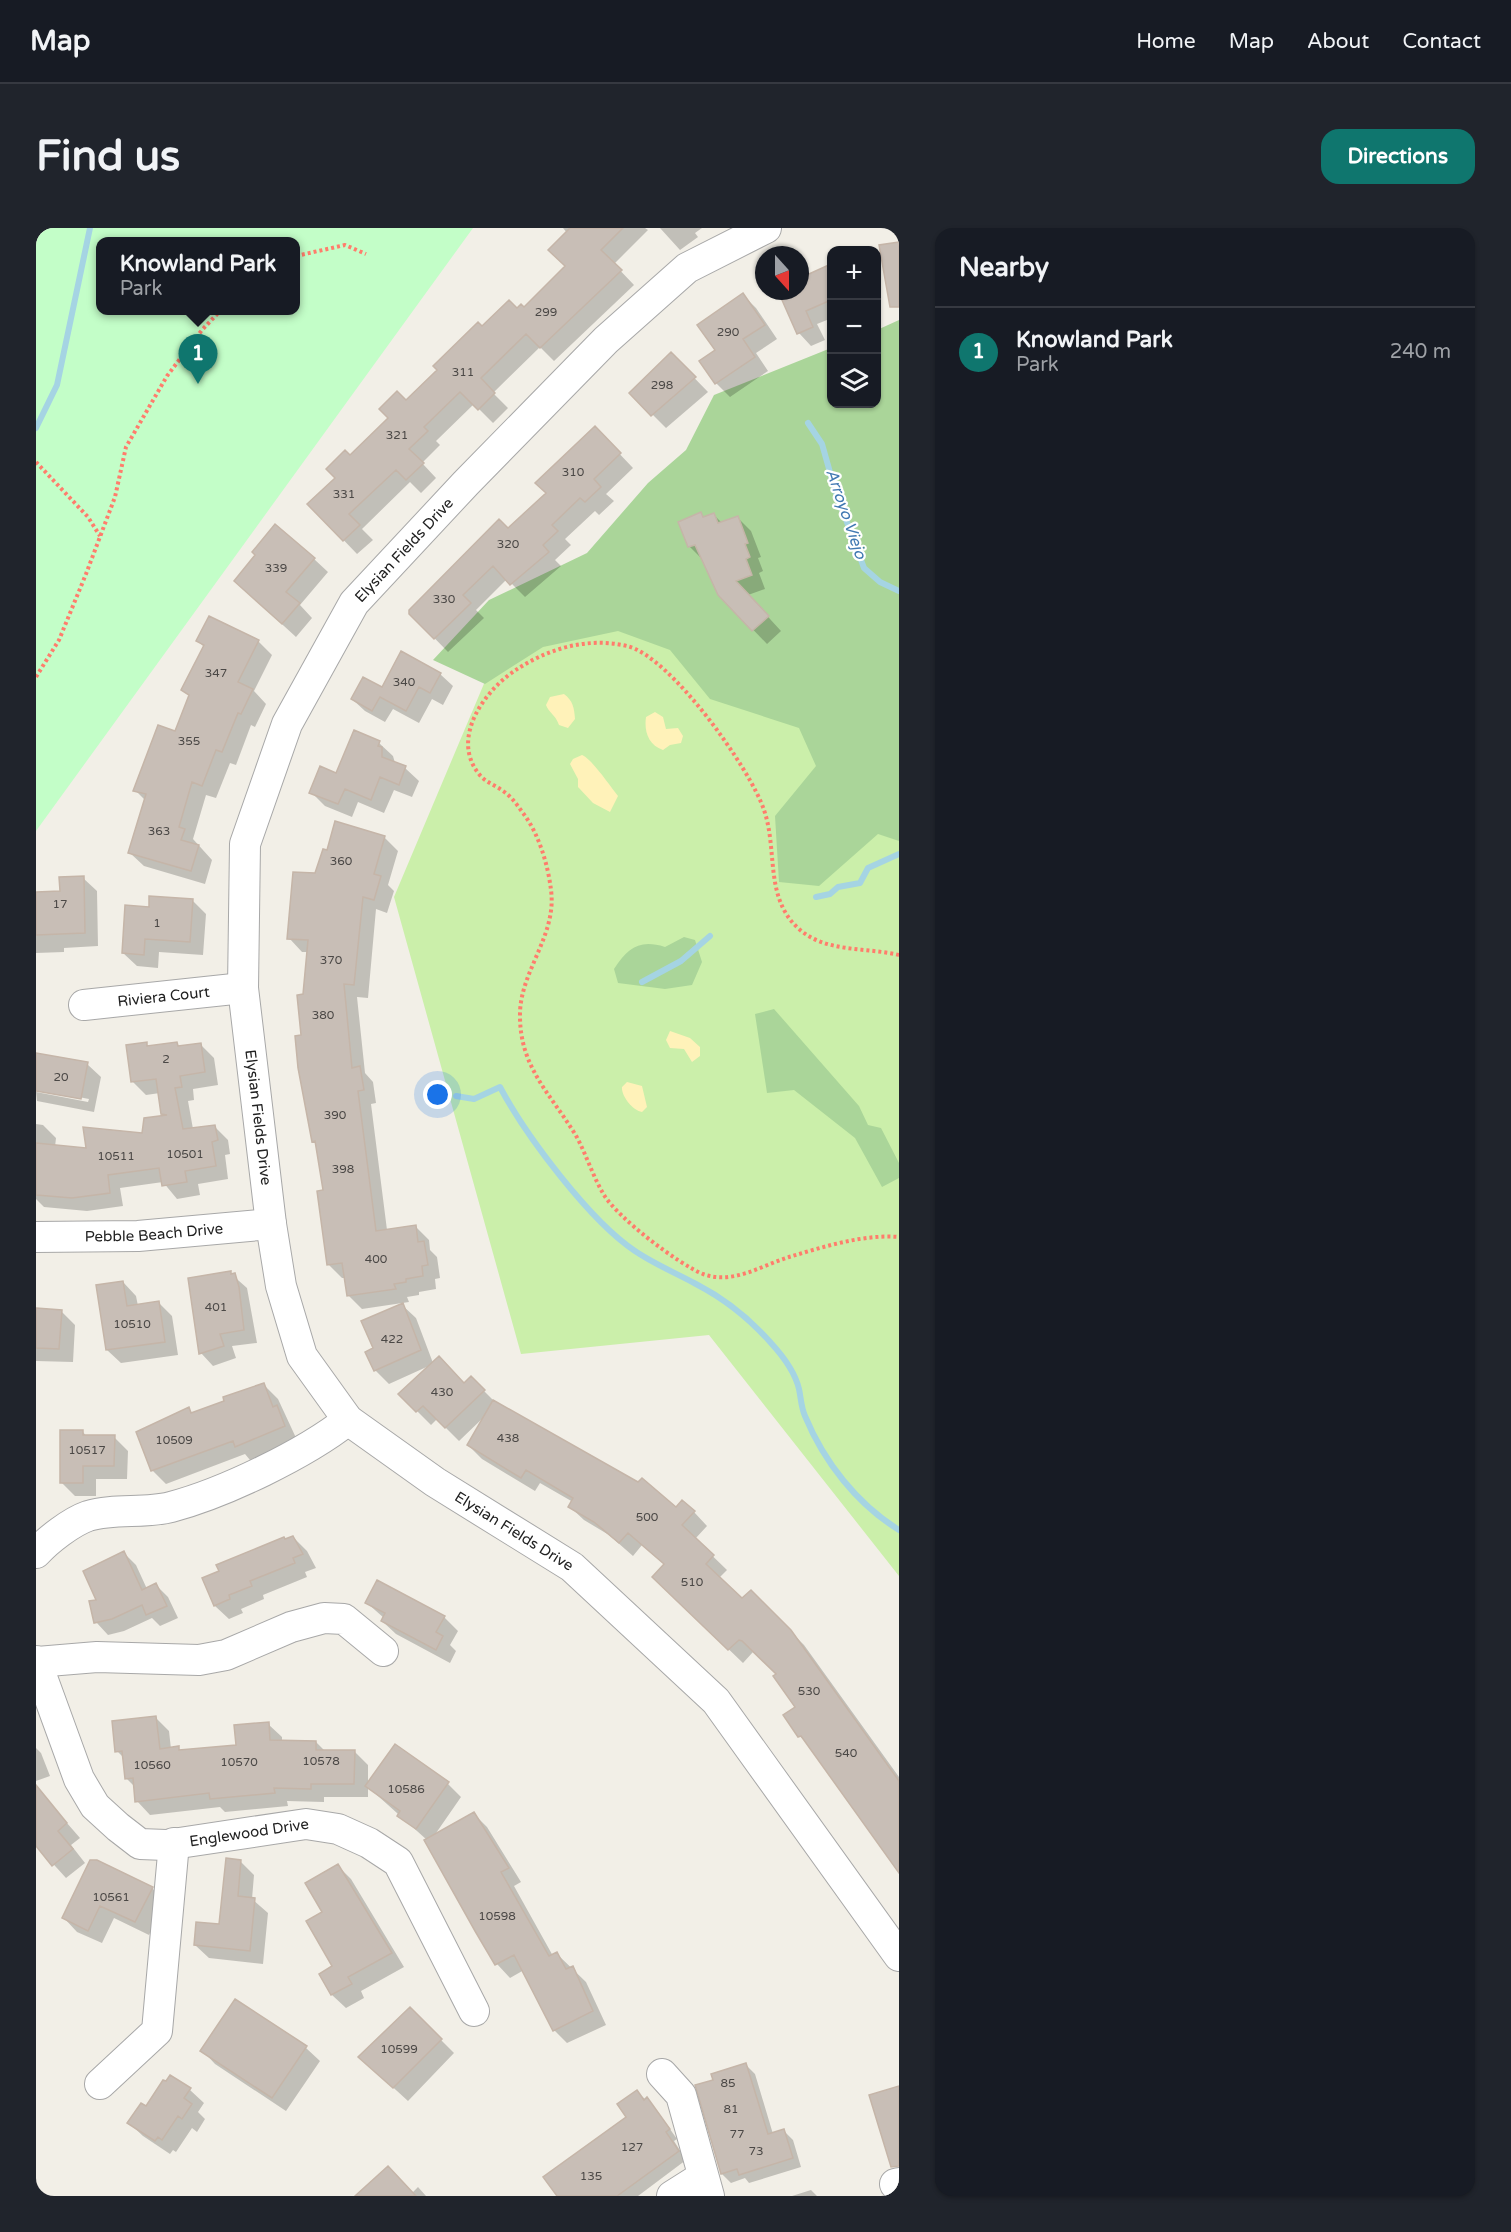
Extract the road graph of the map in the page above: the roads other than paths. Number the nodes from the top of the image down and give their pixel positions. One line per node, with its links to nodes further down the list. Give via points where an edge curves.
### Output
1 (766, 228): 2 (street, Elysian Fields Drive, via 687,268 606,340 354,603 288,724 245,844)
2 (243, 988): 3 (street, Riviera Court); 4 (street, Elysian Fields Drive)
3 (84, 1005)
4 (271, 1224): 5 (street, Pebble Beach Drive, via 138,1236); 6 (street, Elysian Fields Drive, via 282,1286 302,1356)
5 (36, 1237)
6 (348, 1420): 7 (street, via 326,1438 219,1492 169,1508 88,1516); 11 (street, Elysian Fields Drive, via 435,1482 572,1567 716,1701)
7 (36, 1553)
8 (383, 1651): 9 (street, via 345,1619 324,1618 291,1627 226,1655 199,1660 97,1657)
9 (36, 1661): 10 (street, Englewood Drive, via 79,1779 94,1806 140,1844)
10 (174, 1843): 12 (street, Englewood Drive, via 306,1824 338,1829 369,1843 398,1862); 14 (street, via 157,2031)
11 (899, 1956)
12 (474, 2011)
13 (662, 2074): 15 (street, via 681,2095)
14 (100, 2084)
15 (705, 2186): 16 (street)
16 (672, 2196)

